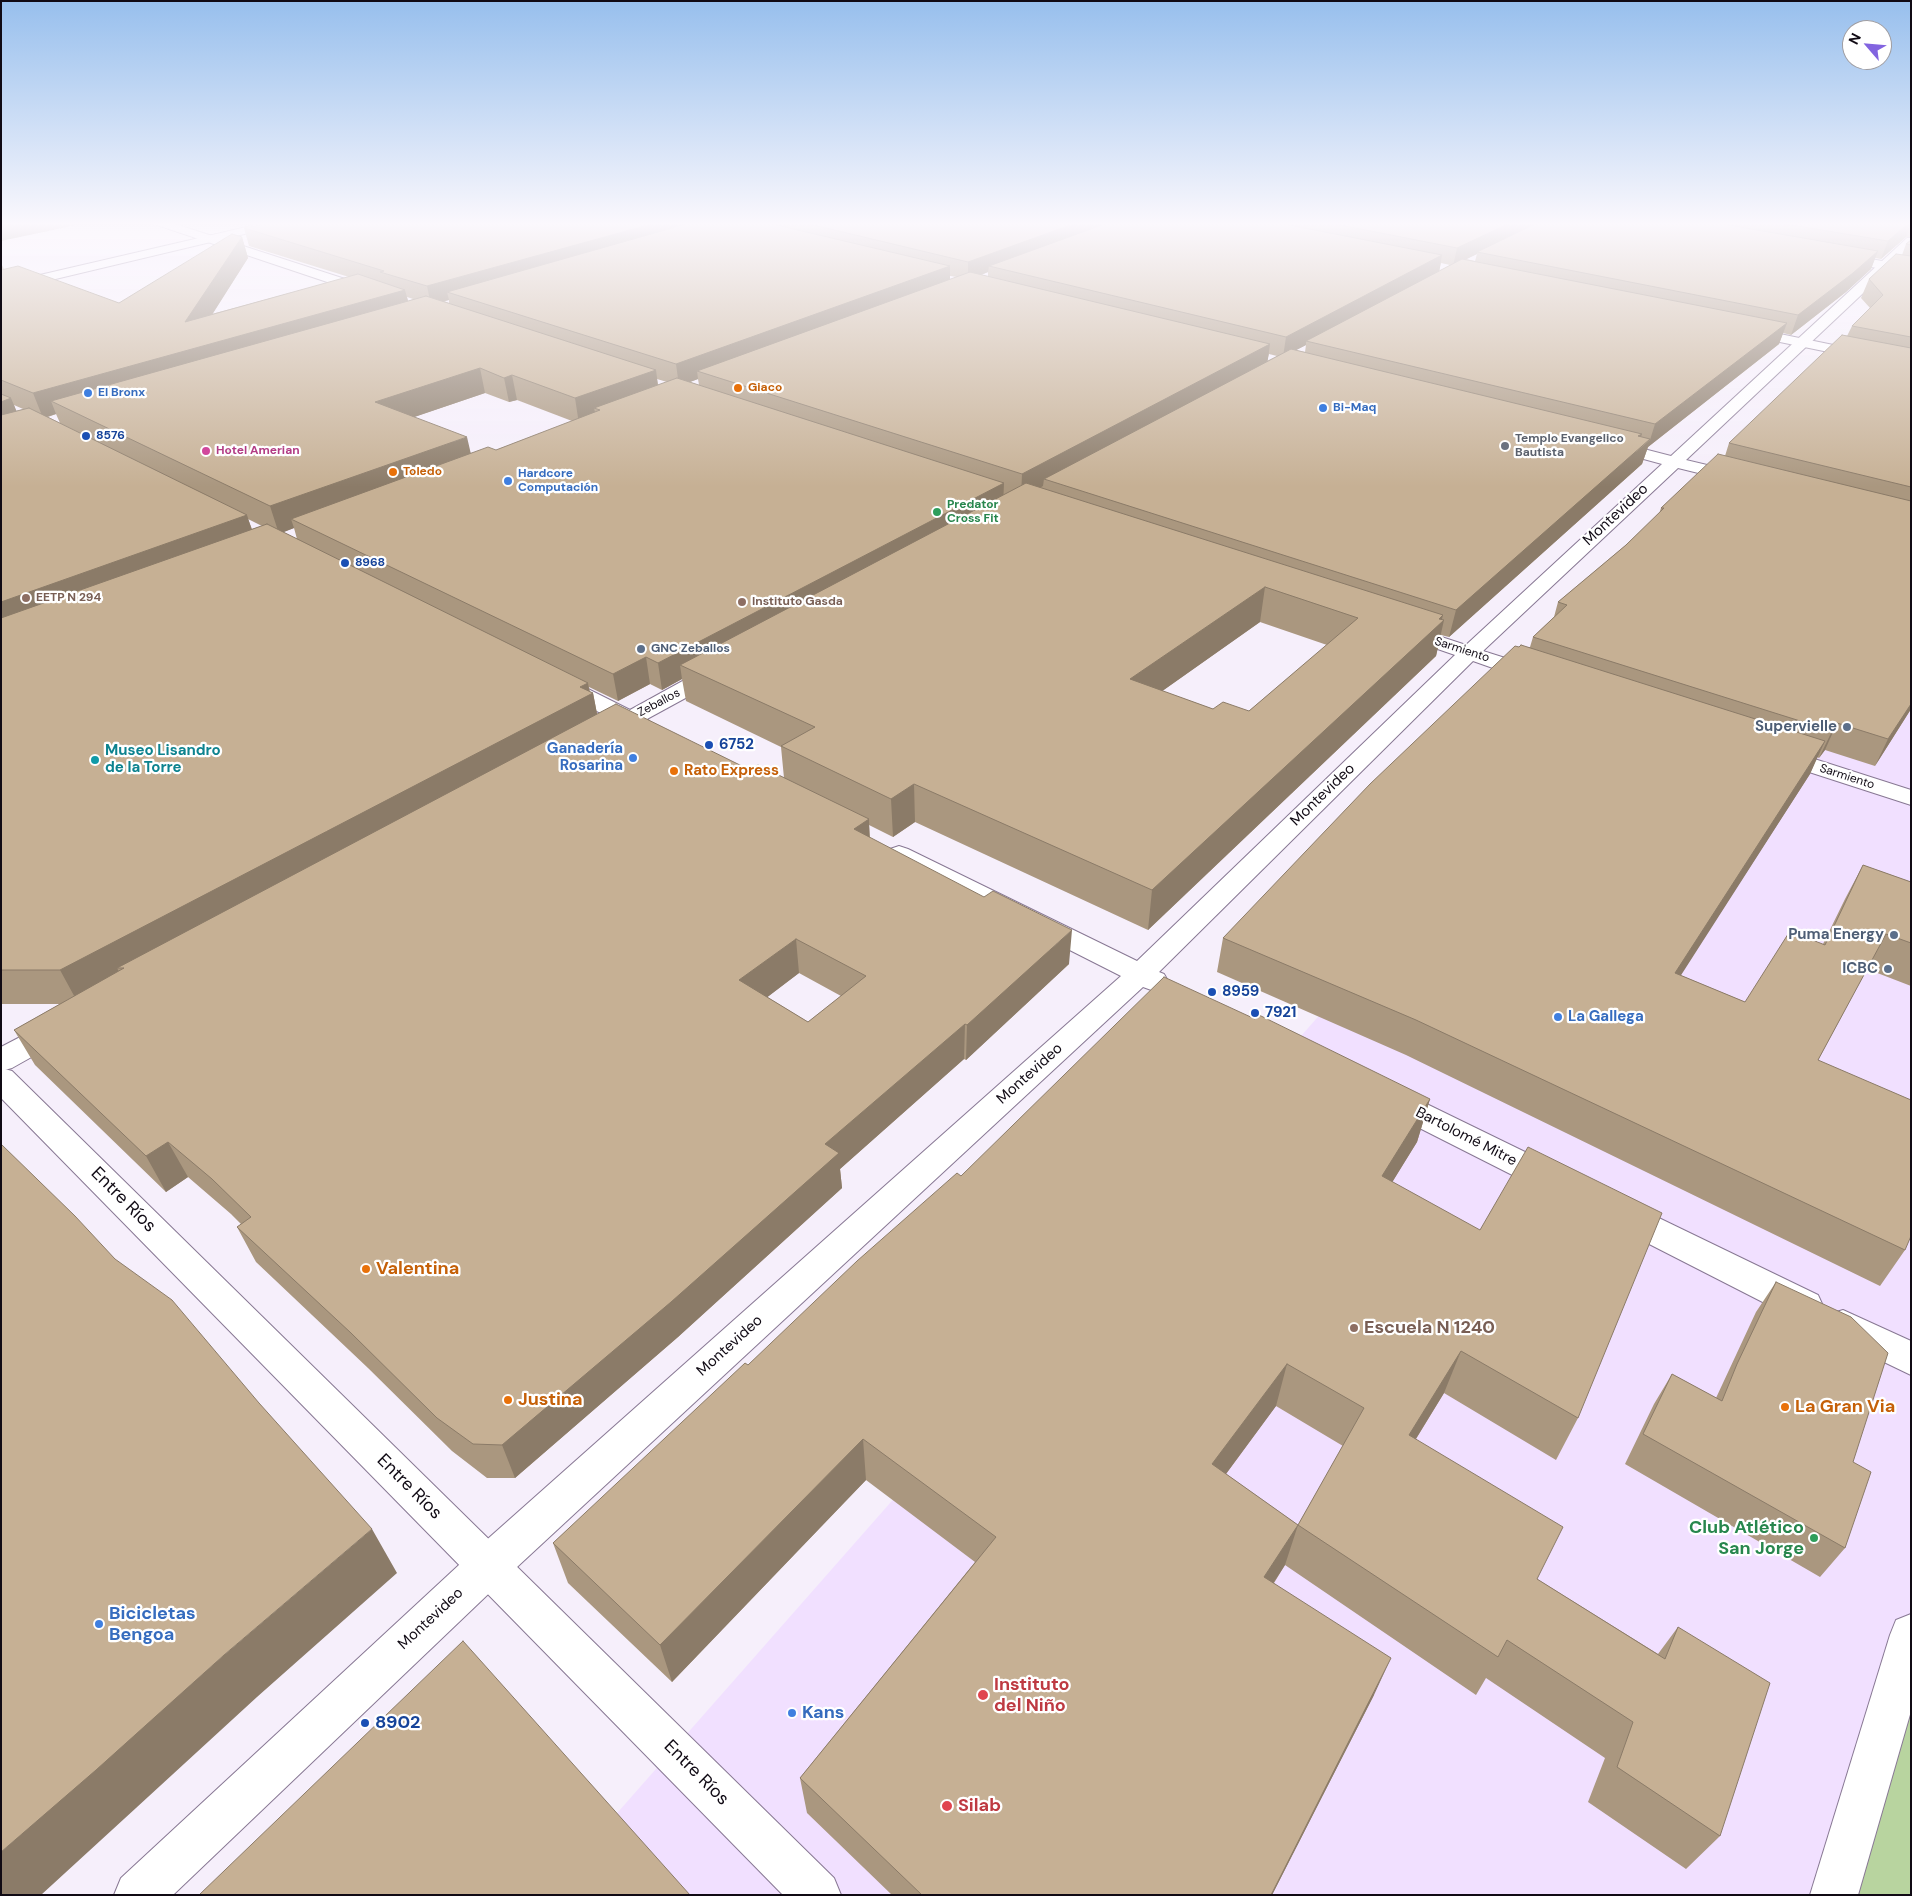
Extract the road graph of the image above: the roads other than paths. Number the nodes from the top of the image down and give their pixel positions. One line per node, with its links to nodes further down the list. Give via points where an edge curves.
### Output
1 (1835, 310): 3 (street, Montevideo)
2 (1734, 329): 3 (street)
3 (1801, 342): 4 (street); 6 (street, Montevideo)
4 (1911, 365)
5 (1598, 442): 6 (street)
6 (1674, 461): 7 (street); 9 (street, Montevideo)
7 (1750, 480)
8 (1383, 624): 9 (street, Sarmiento)
9 (1469, 653): 12 (street, Sarmiento); 19 (street, Montevideo)
10 (734, 662): 13 (street, Zeballos)
11 (542, 675): 13 (street)
12 (1553, 680)
13 (630, 719): 14 (street); 15 (street, Zeballos)
14 (656, 732)
15 (604, 733)
16 (1760, 749): 17 (street, Sarmiento)
17 (1911, 798)
18 (885, 846): 19 (street)
19 (1140, 974): 20 (street); 26 (street, Montevideo)
20 (1175, 992)
21 (80, 1017): 22 (street)
22 (1, 1060)
23 (1, 1079): 26 (street, Entre Ríos)
24 (1361, 1085): 25 (street, Bartolomé Mitre)
25 (1911, 1359)
26 (488, 1566): 28 (street, Montevideo); 29 (street, Entre Ríos)
27 (1911, 1636): 30 (street)
28 (138, 1895)
29 (817, 1895)
30 (1834, 1895)

